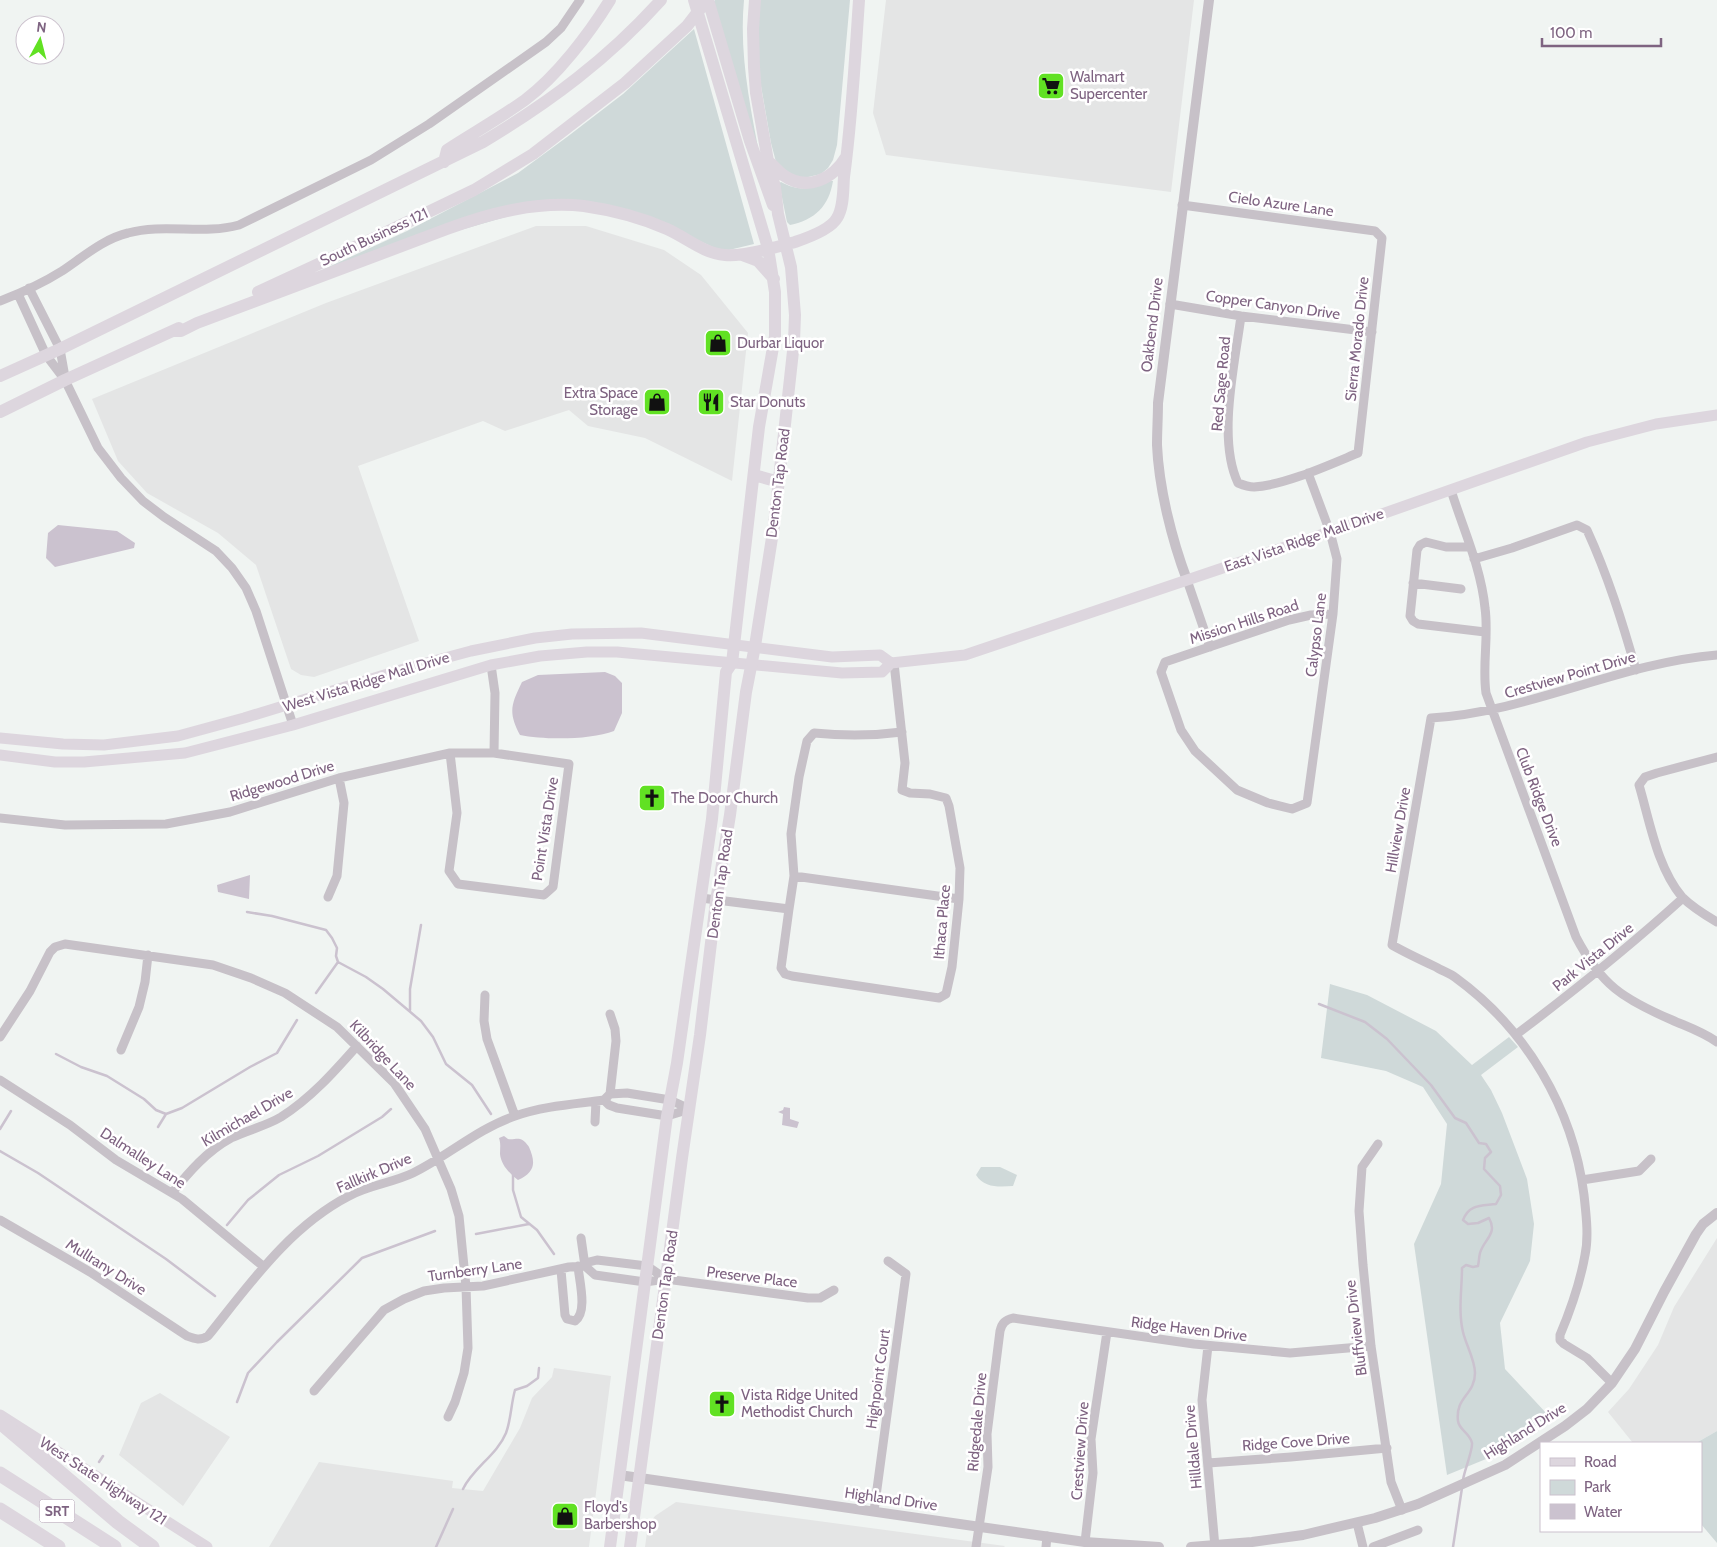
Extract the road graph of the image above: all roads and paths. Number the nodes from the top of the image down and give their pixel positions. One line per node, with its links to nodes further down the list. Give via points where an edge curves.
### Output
1 (580, 0): 21 (street, via 561,28 535,51 430,124 371,160 239,225 219,229 140,230 115,237)
2 (610, 0): 11 (main road, via 564,63 526,99 447,150)
3 (661, 0): 11 (main road, via 604,58 565,88 519,120)
4 (694, 0): 17 (main road, Denton Tap Road)
5 (708, 0): 13 (main road, via 770,199); 26 (main road, South Business 121, via 687,26 625,84 518,164 474,190 368,242)
6 (755, 0): 10 (main road, via 752,29 754,67)
7 (859, 0): 9 (main road)
8 (1209, 0): 12 (street, Oakbend Drive)
9 (847, 154): 10 (main road, via 840,168 830,177 803,183 784,176); 15 (main road, via 837,219)
10 (768, 161): 13 (main road)
11 (444, 162): 28 (main road)
12 (1182, 205): 14 (street, Cielo Azure Lane); 24 (street, Oakbend Drive)
13 (778, 214): 16 (main road, Denton Tap Road)
14 (1375, 231): 27 (street, Sierra Morado Drive, via 1382,238)
15 (816, 233): 16 (main road); 19 (main road, via 801,246)
16 (786, 244): 17 (main road); 19 (main road, Denton Tap Road)
17 (768, 248): 18 (main road); 20 (main road, Denton Tap Road)
18 (742, 255): 20 (main road, via 758,261); 26 (main road, via 726,256 711,252 668,229 608,210 558,205 532,207 478,218 181,331)
19 (790, 263): 36 (main road, Denton Tap Road, via 794,342)
20 (774, 279): 35 (main road, Denton Tap Road, via 775,336)
21 (29, 288): 22 (street); 28 (street)
22 (18, 294): 23 (street); 29 (street)
23 (0, 301)
24 (1170, 304): 25 (street, Copper Canyon Drive); 41 (street, Oakbend Drive, via 1158,403 1157,447 1170,527)
25 (1241, 316): 27 (street, Copper Canyon Drive); 34 (street, Red Sage Road, via 1230,406 1233,472 1238,483 1252,487)
26 (173, 331): 31 (main road, South Business 121)
27 (1372, 332): 34 (street, Sierra Morado Drive, via 1358,452)
28 (60, 349): 29 (main road); 31 (street)
29 (46, 355): 30 (main road); 31 (street)
30 (0, 376)
31 (65, 380): 32 (main road, South Business 121); 57 (street, via 98,448 122,478 143,502 216,551 246,588)
32 (0, 412)
33 (1717, 415): 37 (main road, East Vista Ridge Mall Drive, via 1656,424 1587,442)
34 (1308, 473): 38 (street, Calypso Lane)
35 (754, 475): 36 (main road); 46 (main road, Denton Tap Road)
36 (779, 482): 48 (main road, Denton Tap Road)
37 (1451, 490): 38 (main road, East Vista Ridge Mall Drive); 39 (street, Club Ridge Drive)
38 (1330, 532): 41 (main road, East Vista Ridge Mall Drive); 44 (street, Calypso Lane, via 1338,559)
39 (1470, 547): 40 (street, Club Ridge Drive); 42 (street, via 1446,547 1424,542 1417,550)
40 (1474, 559): 45 (street, Club Ridge Drive, via 1486,610); 56 (street, via 1577,525 1587,530 1612,590)
41 (1187, 580): 49 (street, Oakbend Drive); 53 (main road, East Vista Ridge Mall Drive, via 965,655)
42 (1413, 584): 43 (street); 45 (street, via 1410,613 1413,621)
43 (1461, 589)
44 (1333, 614): 49 (street, Mission Hills Road, via 1289,620); 51 (street, Calypso Lane, via 1307,803 1292,809 1237,790 1194,751 1181,730 1163,681 1161,672)
45 (1485, 632): 58 (street, Club Ridge Drive, via 1484,676)
46 (734, 644): 47 (main road, West Vista Ridge Mall Drive, via 641,633 601,633); 48 (main road, East Vista Ridge Mall Drive); 52 (main road, Denton Tap Road)
47 (496, 645): 54 (main road); 57 (main road, West Vista Ridge Mall Drive, via 404,669)
48 (756, 646): 53 (main road, East Vista Ridge Mall Drive, via 839,657 880,656); 55 (main road, Denton Tap Road)
49 (1210, 648): 51 (street, Mission Hills Road)
50 (1717, 655): 56 (street, Crestview Point Drive)
51 (1165, 662)
52 (732, 663): 54 (main road, West Vista Ridge Mall Drive, via 587,652); 55 (main road, East Vista Ridge Mall Drive); 72 (main road, Denton Tap Road, via 726,672 712,819)
53 (892, 663): 55 (main road, East Vista Ridge Mall Drive, via 882,672 842,673); 61 (street, Ithaca Place)
54 (492, 665): 60 (main road, West Vista Ridge Mall Drive); 64 (street)
55 (752, 665): 75 (main road, Denton Tap Road)
56 (1636, 670): 58 (street, Crestview Point Drive)
57 (287, 706): 60 (street); 62 (main road, West Vista Ridge Mall Drive, via 178,736 139,741 79,744)
58 (1492, 711): 59 (street, Crestview Point Drive); 79 (street, Club Ridge Drive, via 1576,937)
59 (1431, 718): 82 (street, Hillview Drive, via 1392,945 1455,977)
60 (293, 725): 65 (main road, West Vista Ridge Mall Drive, via 185,753 121,760 55,762)
61 (902, 732): 70 (street, Ithaca Place, via 866,736 814,733 807,741 791,834); 73 (street, Ithaca Place, via 905,763 902,790 946,798 950,806 960,868)
62 (0, 738)
63 (450, 753): 64 (street, Ridgewood Drive); 67 (street, Point Vista Drive, via 457,813 449,871 458,884 544,895 553,888); 68 (street, Ridgewood Drive)
64 (494, 753): 67 (street, Ridgewood Drive)
65 (0, 755)
66 (1717, 757): 74 (street, via 1645,777 1639,785 1666,872)
67 (569, 764)
68 (339, 778): 69 (street, Ridgewood Drive, via 230,812 166,824 65,825); 71 (street, via 344,802 337,876)
69 (0, 818)
70 (794, 876): 73 (street); 76 (street, Ithaca Place)
71 (328, 897)
72 (700, 898): 75 (street); 89 (main road, Denton Tap Road)
73 (959, 898): 76 (street, Ithaca Place, via 952,967 946,994 939,998 785,974 781,968)
74 (1684, 898): 77 (street); 79 (street, Park Vista Drive)
75 (716, 900): 76 (street); 90 (main road, Denton Tap Road)
76 (789, 909)
77 (1717, 922)
78 (148, 955): 83 (street, Kilbridge Lane, via 64,944 55,946); 85 (street, Kilbridge Lane, via 213,965 251,978 313,1010); 86 (street, via 146,982 139,1007)
79 (1597, 972): 82 (street, Park Vista Drive); 84 (street, Club Ridge Drive, via 1632,1002)
80 (485, 995): 91 (street, via 487,1039)
81 (610, 1014): 88 (street, via 616,1041)
82 (1517, 1034): 97 (street, via 1536,1062 1570,1130)
83 (0, 1037)
84 (1717, 1042)
85 (357, 1046): 95 (street, Kilbridge Lane, via 394,1083 410,1105 426,1129); 98 (street, Kilmichael Drive, via 301,1103 208,1153)
86 (121, 1050)
87 (0, 1080): 98 (street, Dalmalley Lane, via 70,1125 116,1160)
88 (604, 1098): 89 (street, Fallkirk Drive, via 627,1093); 91 (street, Fallkirk Drive); 92 (street, via 617,1108); 93 (street)
89 (670, 1100): 90 (street, Fallkirk Drive); 92 (main road, Denton Tap Road)
90 (690, 1109): 92 (street); 107 (main road, Denton Tap Road)
91 (515, 1116): 95 (street, Fallkirk Drive, via 464,1141)
92 (667, 1116): 104 (main road, Denton Tap Road)
93 (595, 1122)
94 (1378, 1144): 115 (street, Bluffview Drive, via 1362,1167 1359,1211)
95 (438, 1159): 105 (street, Fallkirk Drive, via 413,1173 349,1196 327,1209 298,1232); 109 (street, Kilbridge Lane, via 459,1216)
96 (1651, 1159): 97 (street, via 1639,1171)
97 (1582, 1180): 116 (street, via 1587,1231 1585,1254 1560,1340 1587,1358)
98 (172, 1193): 105 (street, Dalmalley Lane)
99 (1717, 1213): 116 (street, Highland Drive, via 1696,1234 1635,1349)
100 (0, 1220): 113 (street, Mullrany Drive, via 90,1272 187,1336)
101 (582, 1238): 103 (street)
102 (888, 1261): 128 (street, Highpoint Court, via 906,1274)
103 (581, 1266): 104 (street, Turnberry Lane, via 597,1260); 106 (street, Turnberry Lane); 106 (street, via 582,1308 575,1321 566,1315); 108 (street, via 596,1275)
104 (647, 1266): 107 (street, Turnberry Lane); 108 (main road, Denton Tap Road)
105 (264, 1267): 113 (street, Fallkirk Drive, via 208,1336)
106 (561, 1270): 109 (street, Turnberry Lane)
107 (666, 1279): 108 (street); 110 (street, Preserve Place, via 808,1298 820,1298); 125 (main road, Denton Tap Road)
108 (645, 1282): 124 (main road, Denton Tap Road)
109 (466, 1287): 117 (street, Turnberry Lane, via 424,1291 384,1310); 119 (street, Kilbridge Lane, via 468,1348 464,1373)
110 (834, 1290)
111 (1006, 1320): 112 (street, Ridge Haven Drive, via 1013,1318); 130 (street, Ridgedale Drive, via 1000,1332 988,1434 988,1467)
112 (1106, 1332): 114 (street, Ridge Haven Drive); 133 (street, Crestview Drive, via 1092,1439)
113 (197, 1339)
114 (1208, 1346): 115 (street, Ridge Haven Drive, via 1290,1353); 122 (street, Hilldale Drive, via 1202,1400)
115 (1371, 1346): 121 (street, Bluffview Drive)
116 (1612, 1383): 127 (street, Highland Drive, via 1565,1426 1495,1470)
117 (314, 1391)
118 (0, 1415): 139 (main road, West State Highway 121)
119 (448, 1417)
120 (0, 1422): 138 (highway)
121 (1387, 1448): 122 (street, Ridge Cove Drive); 127 (street, Bluffview Drive, via 1392,1482)
122 (1208, 1463): 135 (street, Hilldale Drive)
123 (0, 1474): 137 (highway, SRT)
124 (619, 1475): 125 (street, Highland Drive); 134 (main road, Denton Tap Road)
125 (640, 1478): 128 (street, Highland Drive); 140 (main road, Denton Tap Road)
126 (0, 1510): 136 (highway, SRT)
127 (1402, 1510): 129 (street, Highland Drive)
128 (874, 1511): 130 (street, Highland Drive)
129 (1357, 1523): 135 (street, Highland Drive, via 1303,1535); 145 (street)
130 (978, 1526): 132 (street, Highland Drive); 141 (street, Ridgedale Drive)
131 (1418, 1530): 146 (street)
132 (1047, 1536): 133 (street, Highland Drive); 142 (street)
133 (1085, 1542): 143 (street, Highland Drive)
134 (611, 1544)
135 (1215, 1546): 144 (street, Highland Drive)
136 (58, 1547)
137 (114, 1547)
138 (152, 1547)
139 (207, 1547)
140 (630, 1547)
141 (976, 1547)
142 (1046, 1547)
143 (1159, 1547)
144 (1191, 1547)
145 (1363, 1547)
146 (1372, 1547)

